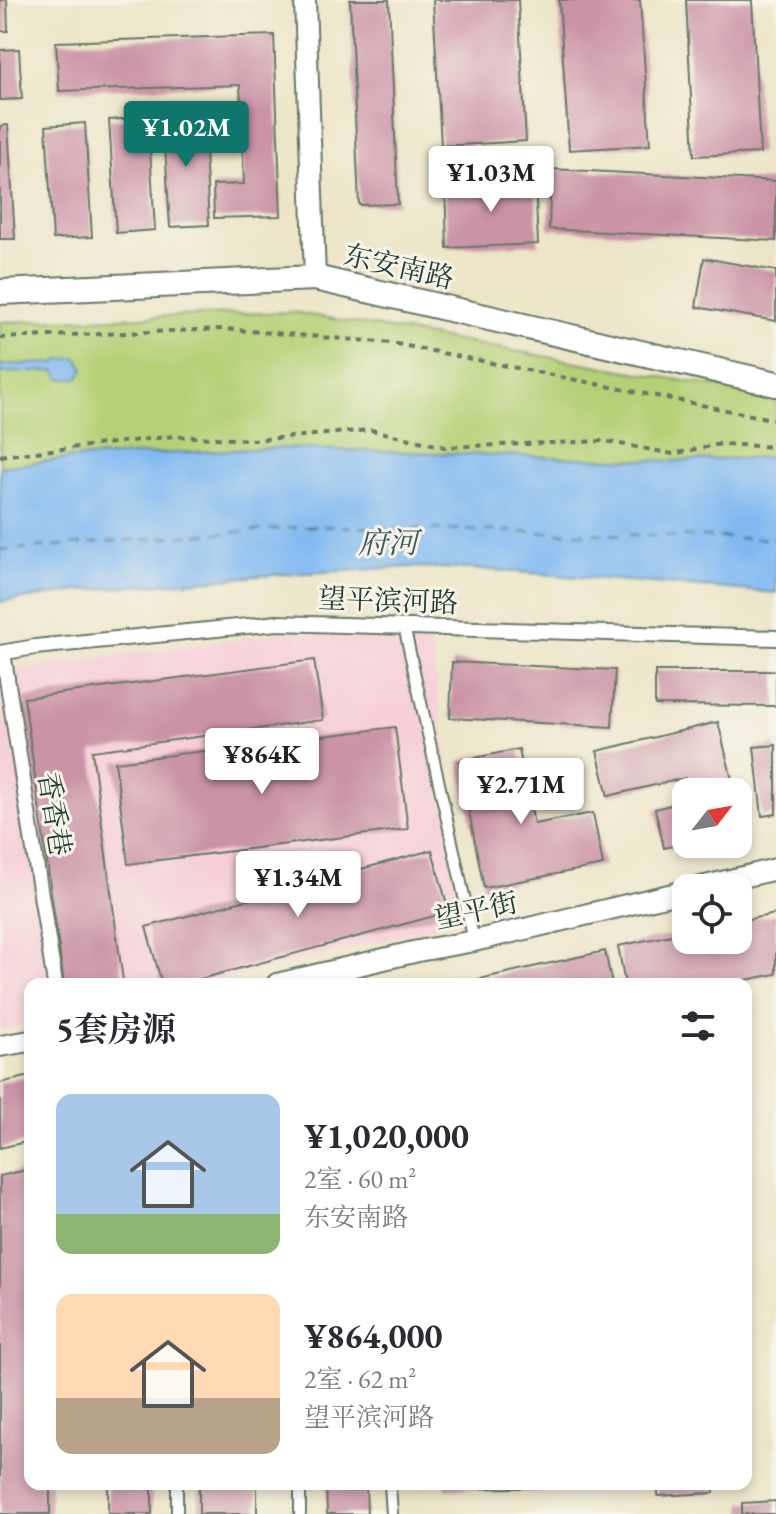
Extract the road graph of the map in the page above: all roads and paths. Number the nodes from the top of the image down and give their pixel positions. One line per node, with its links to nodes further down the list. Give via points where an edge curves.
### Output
1 (305, 0): 2 (street)
2 (315, 278): 3 (street, 东安南路); 5 (street, 东安南路)
3 (0, 292)
4 (0, 338): 6 (path, via 224,329 392,343)
5 (776, 384)
6 (776, 420)
7 (776, 447): 8 (path, via 720,444 673,454 605,441 445,447 371,430 254,440 174,436)
8 (0, 456)
9 (404, 626): 10 (street, 望平滨河路); 11 (street, 望平滨河路, via 277,623); 15 (lane)
10 (776, 638)
11 (2, 653): 16 (street, 香香巷)
12 (776, 869): 13 (street)
13 (752, 875)
14 (672, 894): 15 (street, 望平街)
15 (474, 941): 17 (street, 望平街)
16 (54, 978)
17 (325, 978)
18 (24, 1042): 19 (street)
19 (0, 1046)
20 (177, 1490): 23 (lane)
21 (300, 1490): 24 (lane)
22 (390, 1490): 25 (lane)
23 (177, 1514)
24 (300, 1514)
25 (392, 1514)

